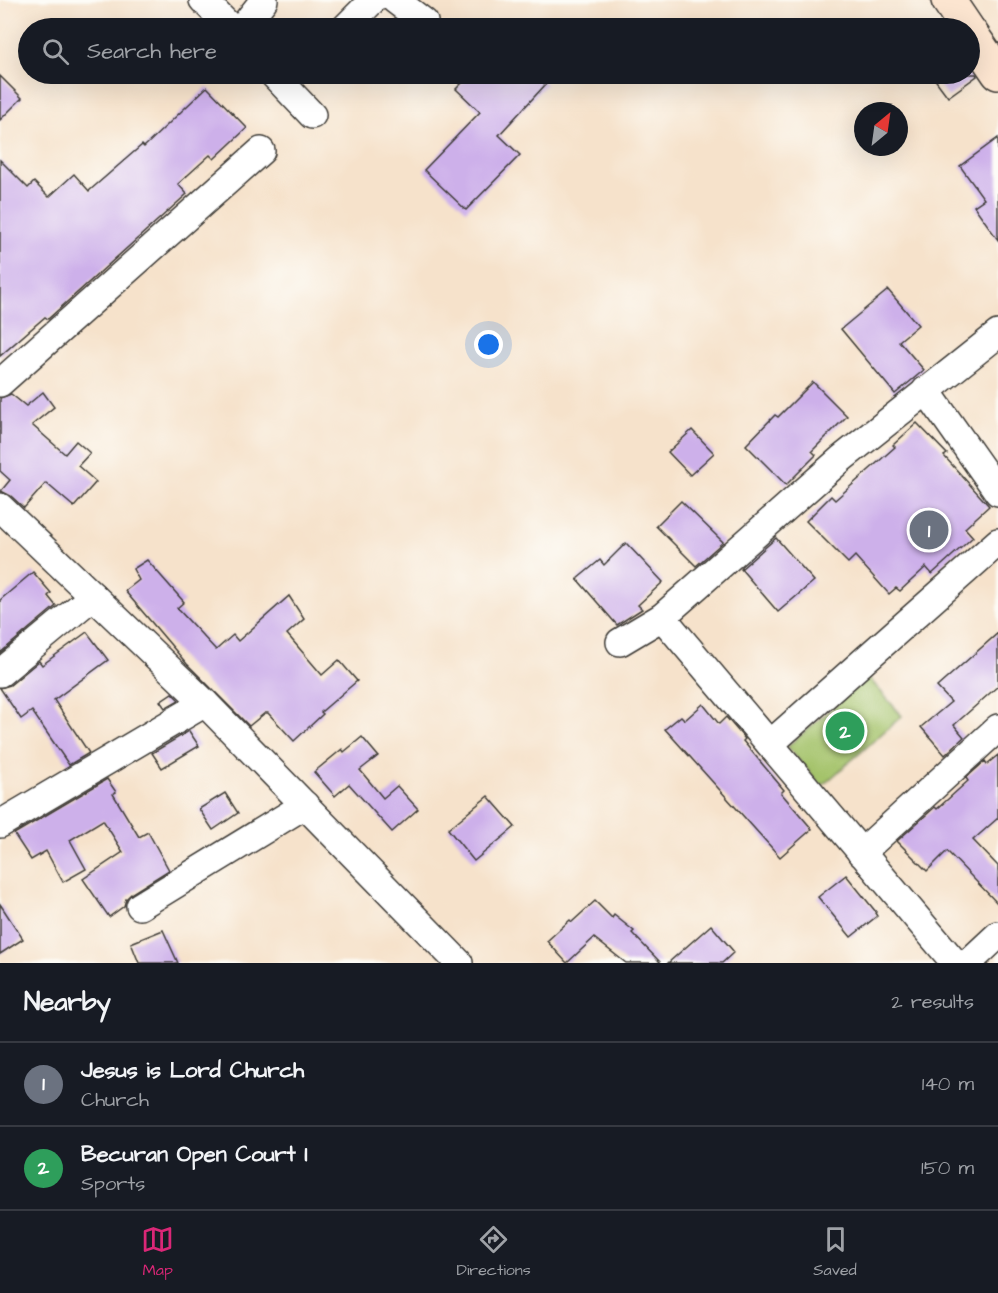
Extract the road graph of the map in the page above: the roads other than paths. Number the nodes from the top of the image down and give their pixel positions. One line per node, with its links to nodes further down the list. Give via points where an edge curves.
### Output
1 (203, 0): 6 (street)
2 (264, 0): 7 (street)
3 (373, 0): 8 (street)
4 (395, 0): 9 (street)
5 (948, 0): 10 (main road)
6 (221, 18)
7 (250, 18)
8 (355, 18)
9 (419, 18)
10 (960, 18)
11 (980, 48): 12 (main road)
12 (998, 74)
13 (291, 84): 14 (street)
14 (312, 115)
15 (261, 151): 17 (street)
16 (998, 334): 18 (street)
17 (0, 383)
18 (926, 390): 19 (street); 23 (street, via 841,459)
19 (998, 492)
20 (0, 507): 22 (street)
21 (998, 542): 28 (street)
22 (93, 596): 25 (street); 26 (street)
23 (662, 617): 24 (street); 28 (street)
24 (620, 642)
25 (0, 673)
26 (205, 703): 29 (street); 30 (street)
27 (998, 728): 31 (street)
28 (770, 744): 31 (street)
29 (305, 805): 32 (street); 34 (street)
30 (0, 824)
31 (861, 853): 35 (street)
32 (140, 906)
33 (998, 935): 36 (street)
34 (459, 963)
35 (955, 963)
36 (968, 963)

